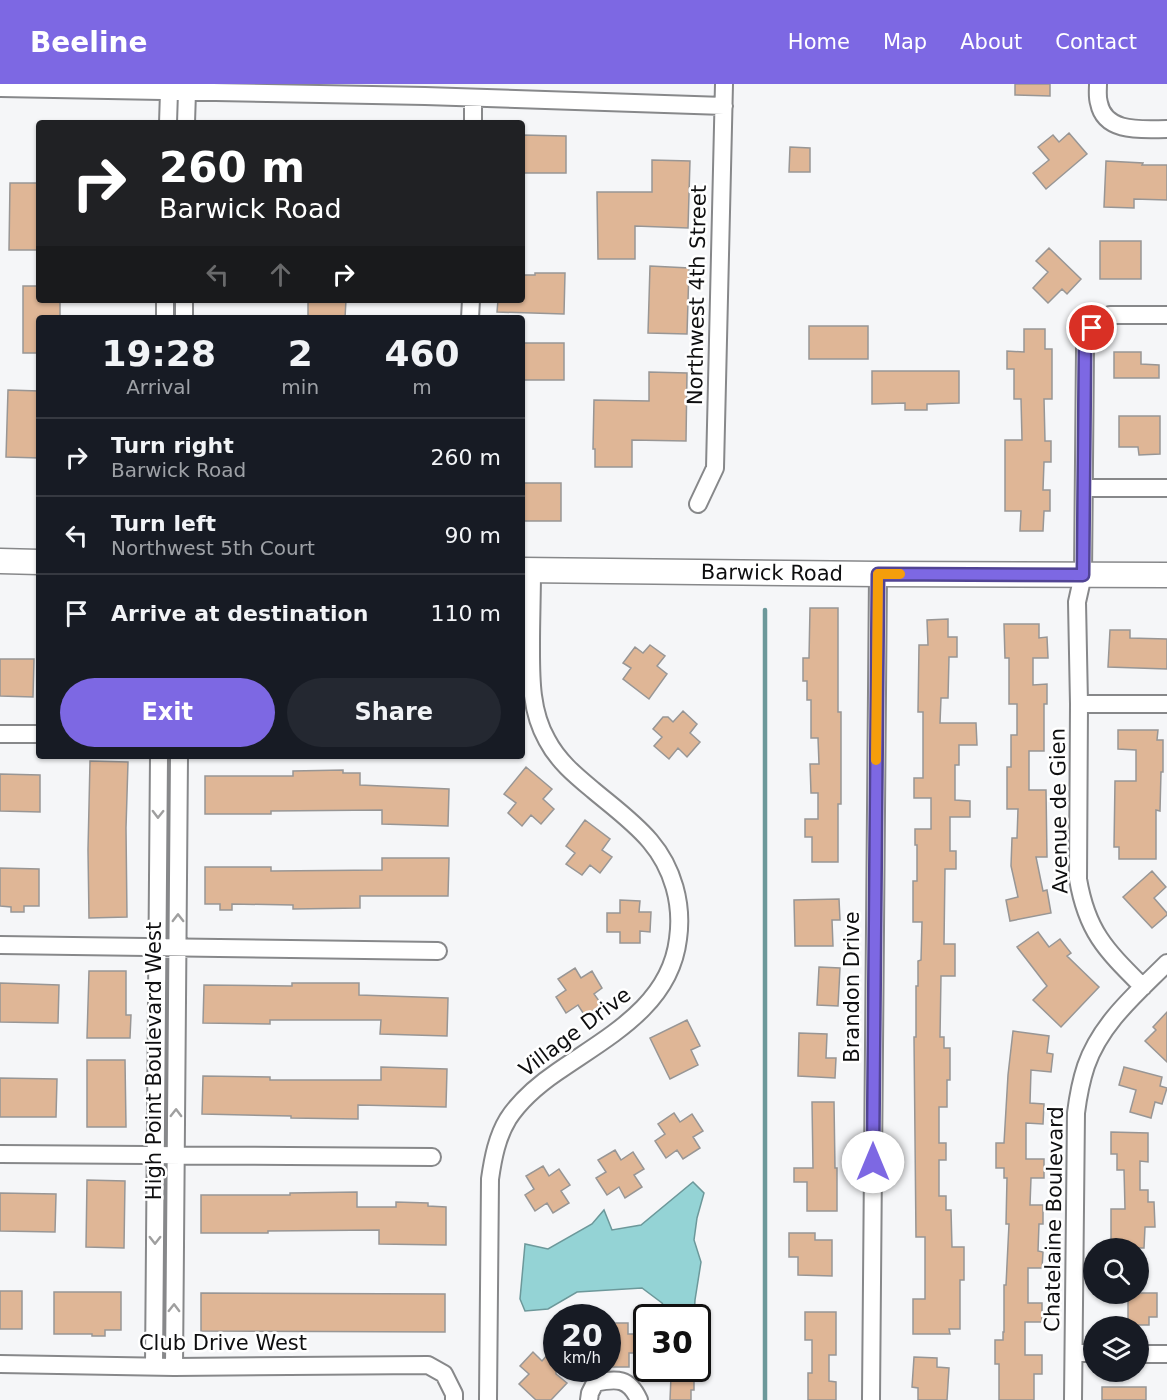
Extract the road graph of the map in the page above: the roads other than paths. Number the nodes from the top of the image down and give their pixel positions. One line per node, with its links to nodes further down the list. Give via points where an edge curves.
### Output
1 (724, 84): 9 (street, Northwest 4th Street)
2 (1098, 84): 13 (street, via 1099,104 1111,122 1132,129)
3 (106, 87): 4 (street); 6 (street)
4 (0, 88)
5 (425, 90): 7 (street); 8 (street)
6 (169, 92): 7 (street); 10 (street)
7 (187, 92): 11 (street)
8 (473, 98): 9 (street); 12 (street)
9 (724, 106): 17 (street, Northwest 4th Street, via 715,468)
10 (168, 120)
11 (186, 120)
12 (473, 120)
13 (1167, 129)
14 (1167, 315): 15 (street, Avenue de Gien, via 1110,315 1100,320 1087,338)
15 (1084, 488): 16 (street); 22 (street, Avenue de Gien)
16 (1167, 488)
17 (698, 504)
18 (0, 561): 19 (street)
19 (36, 562)
20 (527, 570): 21 (street, Barwick Road); 48 (street, Village Drive, via 532,700 546,740 572,773 634,825 662,858 672,877 679,929 671,965 651,1002 536,1087 508,1119 499,1138 490,1179)
21 (878, 574): 22 (street, Barwick Road); 51 (street, Brandon Drive)
22 (1083, 575): 23 (street, Barwick Road); 24 (street, Avenue de Gien, via 1088,597 1087,625 1078,650)
23 (1167, 575)
24 (1079, 704): 25 (street); 35 (street, Avenue de Gien, via 1078,879 1082,900 1099,938)
25 (1167, 704)
26 (0, 734): 27 (street)
27 (36, 734)
28 (159, 759): 31 (street, High Point Boulevard West, one-way to 31)
29 (179, 759): 32 (street, High Point Boulevard West, one-way to 29)
30 (0, 945): 31 (street)
31 (157, 947): 32 (street); 37 (street, High Point Boulevard West)
32 (177, 947): 33 (street); 38 (street, High Point Boulevard West, one-way to 32)
33 (438, 951)
34 (1167, 963): 35 (street, Chatelaine Boulevard)
35 (1143, 987): 40 (street, Chatelaine Boulevard, via 1097,1042 1080,1088 1076,1113)
36 (0, 1154): 37 (street)
37 (155, 1156): 38 (street); 45 (street, High Point Boulevard West, one-way to 45)
38 (176, 1156): 39 (street); 46 (street, High Point Boulevard West, one-way to 38)
39 (432, 1157)
40 (1074, 1353): 41 (street); 52 (street, Chatelaine Boulevard)
41 (1083, 1353)
42 (1149, 1354): 43 (street)
43 (1167, 1354)
44 (0, 1364): 45 (street, Club Drive West)
45 (154, 1366): 46 (street, Club Drive West)
46 (174, 1366): 47 (street, Club Drive West, via 428,1365 444,1374)
47 (454, 1400)
48 (489, 1400)
49 (589, 1400): 50 (street, via 595,1383 609,1380 623,1381 633,1388)
50 (639, 1400)
51 (871, 1400)
52 (1073, 1400)

